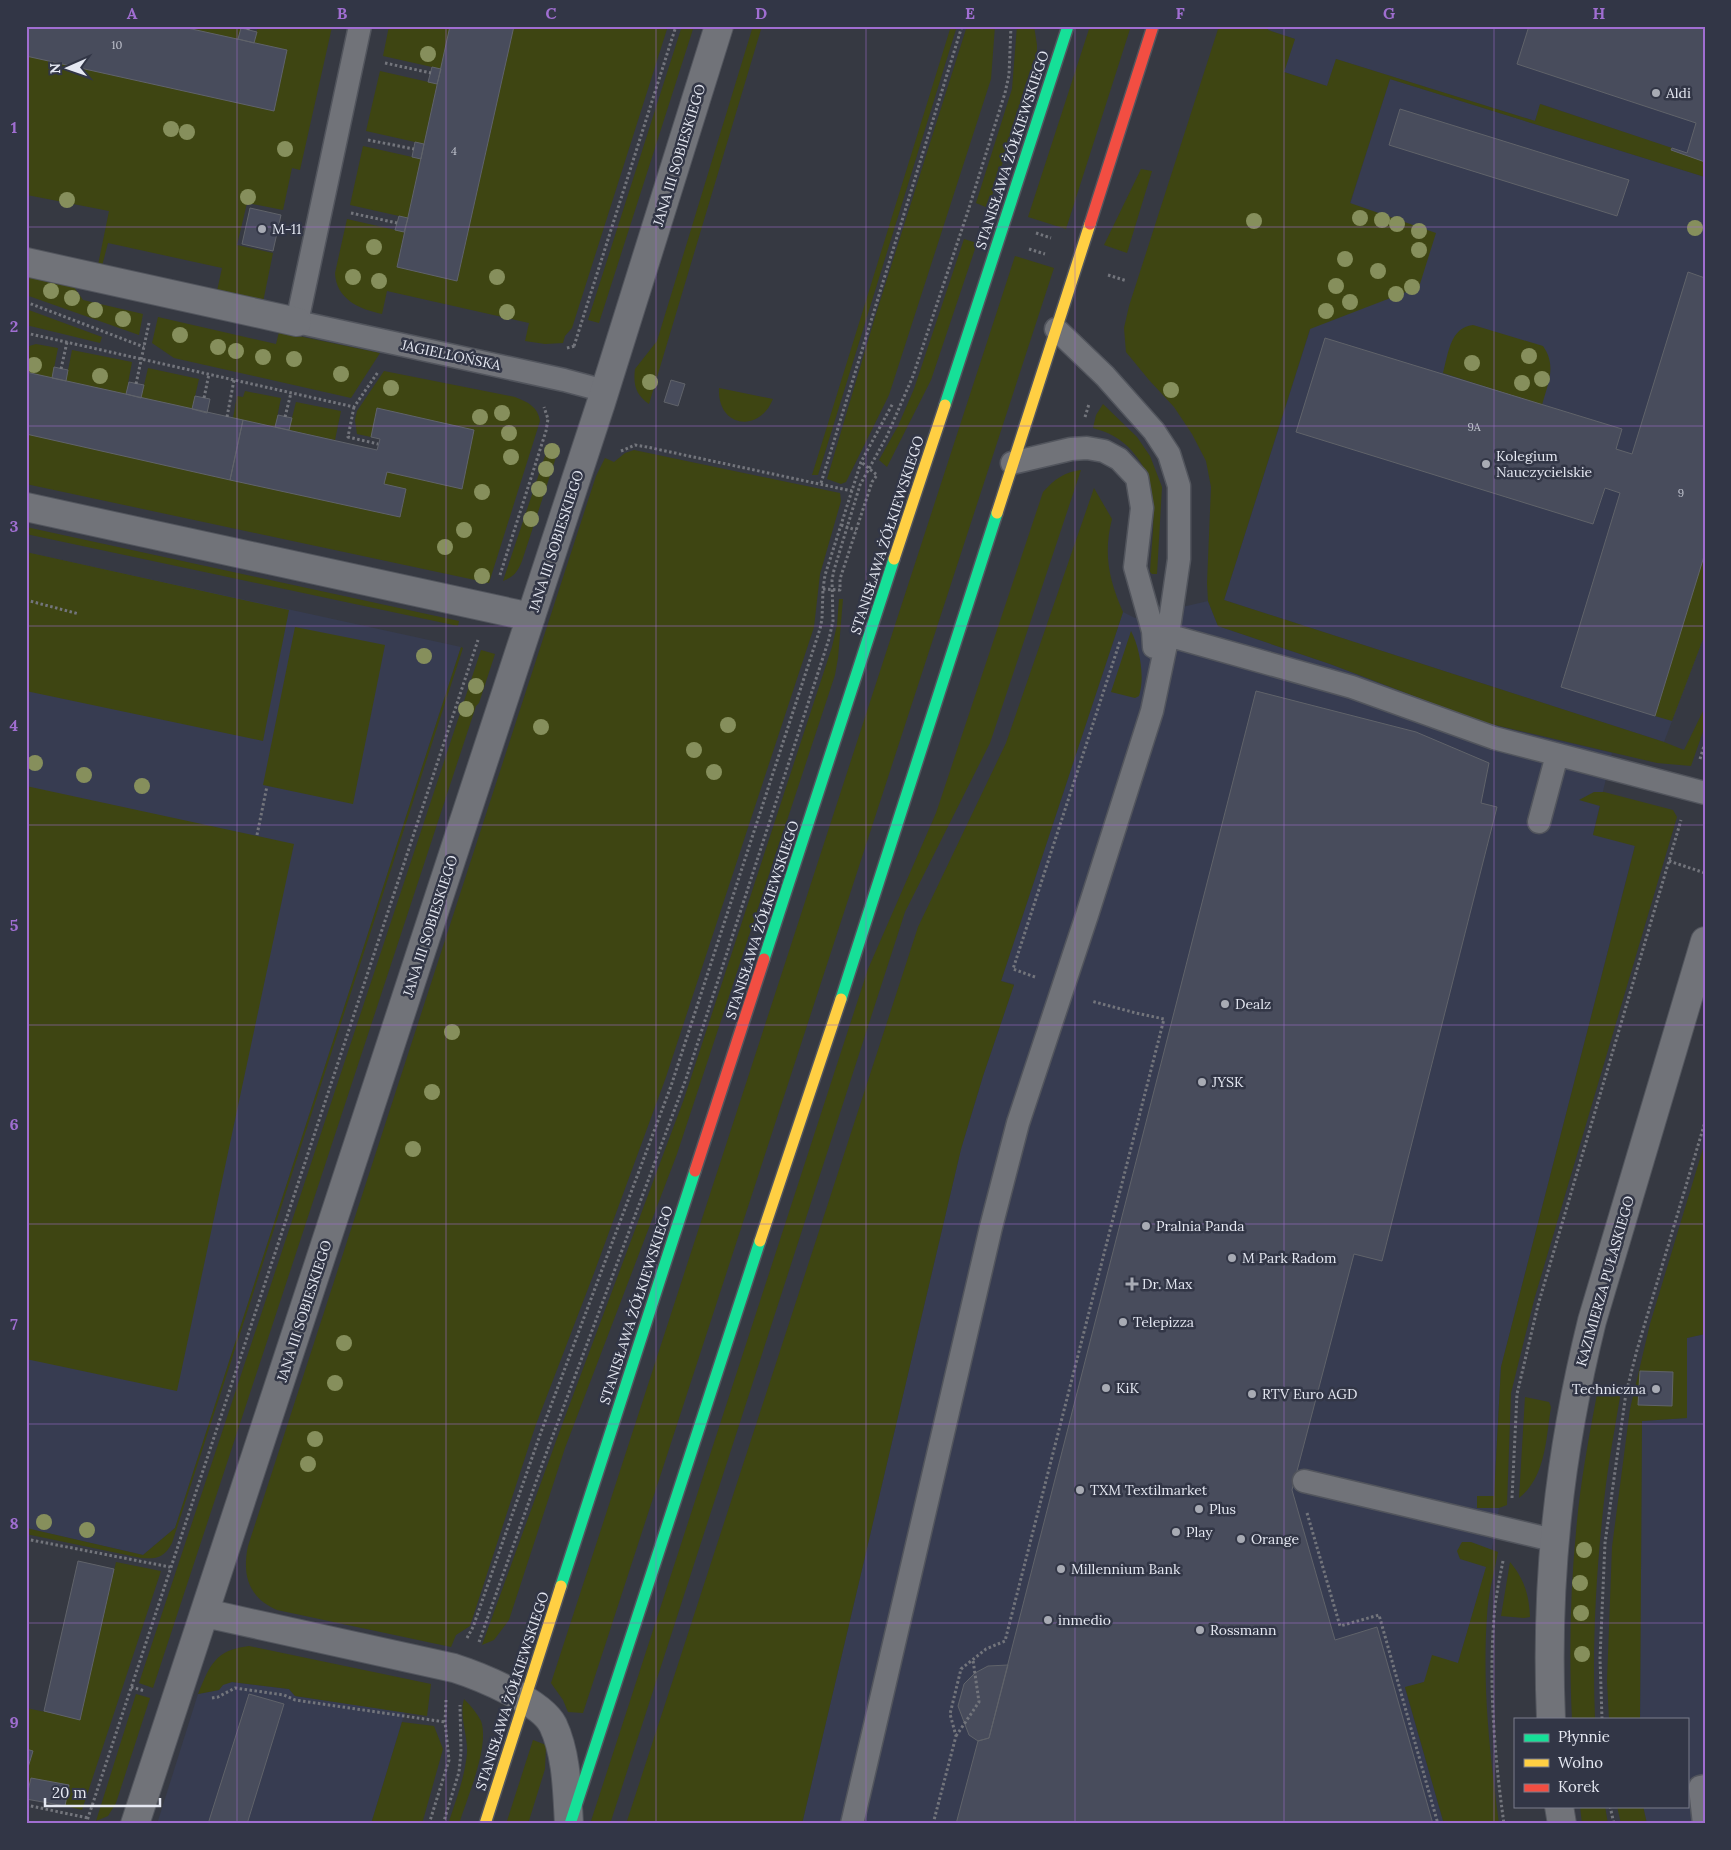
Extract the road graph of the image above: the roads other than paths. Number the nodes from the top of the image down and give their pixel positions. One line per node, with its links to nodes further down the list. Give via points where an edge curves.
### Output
1 (360, 26): 6 (lane)
2 (719, 26): 8 (street, JANA III SOBIESKIEGO)
3 (1068, 26): 20 (main road, STANISŁAWA ŻÓŁKIEWSKIEGO)
4 (1153, 26): 7 (main road)
5 (26, 262): 6 (street, JAGIELLOŃSKA)
6 (297, 322): 8 (lane, JAGIELLOŃSKA)
7 (1056, 329): 9 (main road); 12 (lane, via 1117,390 1154,431 1169,454 1179,486 1179,559)
8 (605, 391): 11 (street, JANA III SOBIESKIEGO)
9 (1012, 463): 12 (lane, via 1071,449 1104,450 1119,459 1137,478 1142,508 1135,567); 26 (main road, via 867,921)
10 (26, 507): 11 (street)
11 (531, 617): 19 (street, JANA III SOBIESKIEGO)
12 (1161, 633): 13 (lane, via 1326,679 1494,738); 27 (lane, via 1157,685 1140,750 1018,1124 991,1227)
13 (1557, 754): 14 (lane); 15 (lane)
14 (1705, 793)
15 (1539, 822)
16 (1705, 941): 18 (street, KAZIMIERZA PUŁASKIEGO, via 1578,1376)
17 (1304, 1481): 18 (lane)
18 (1554, 1540): 21 (street, KAZIMIERZA PUŁASKIEGO, via 1550,1596)
19 (205, 1613): 20 (street, via 461,1670); 24 (street, JANA III SOBIESKIEGO)
20 (525, 1700): 25 (main road, STANISŁAWA ŻÓŁKIEWSKIEGO); 26 (street, via 541,1710 552,1723 560,1743)
21 (1551, 1718)
22 (1705, 1786): 29 (lane, via 1700,1787)
23 (1559, 1808): 28 (street)
24 (135, 1824)
25 (485, 1824)
26 (570, 1824)
27 (852, 1824)
28 (1562, 1824)
29 (1704, 1824)

